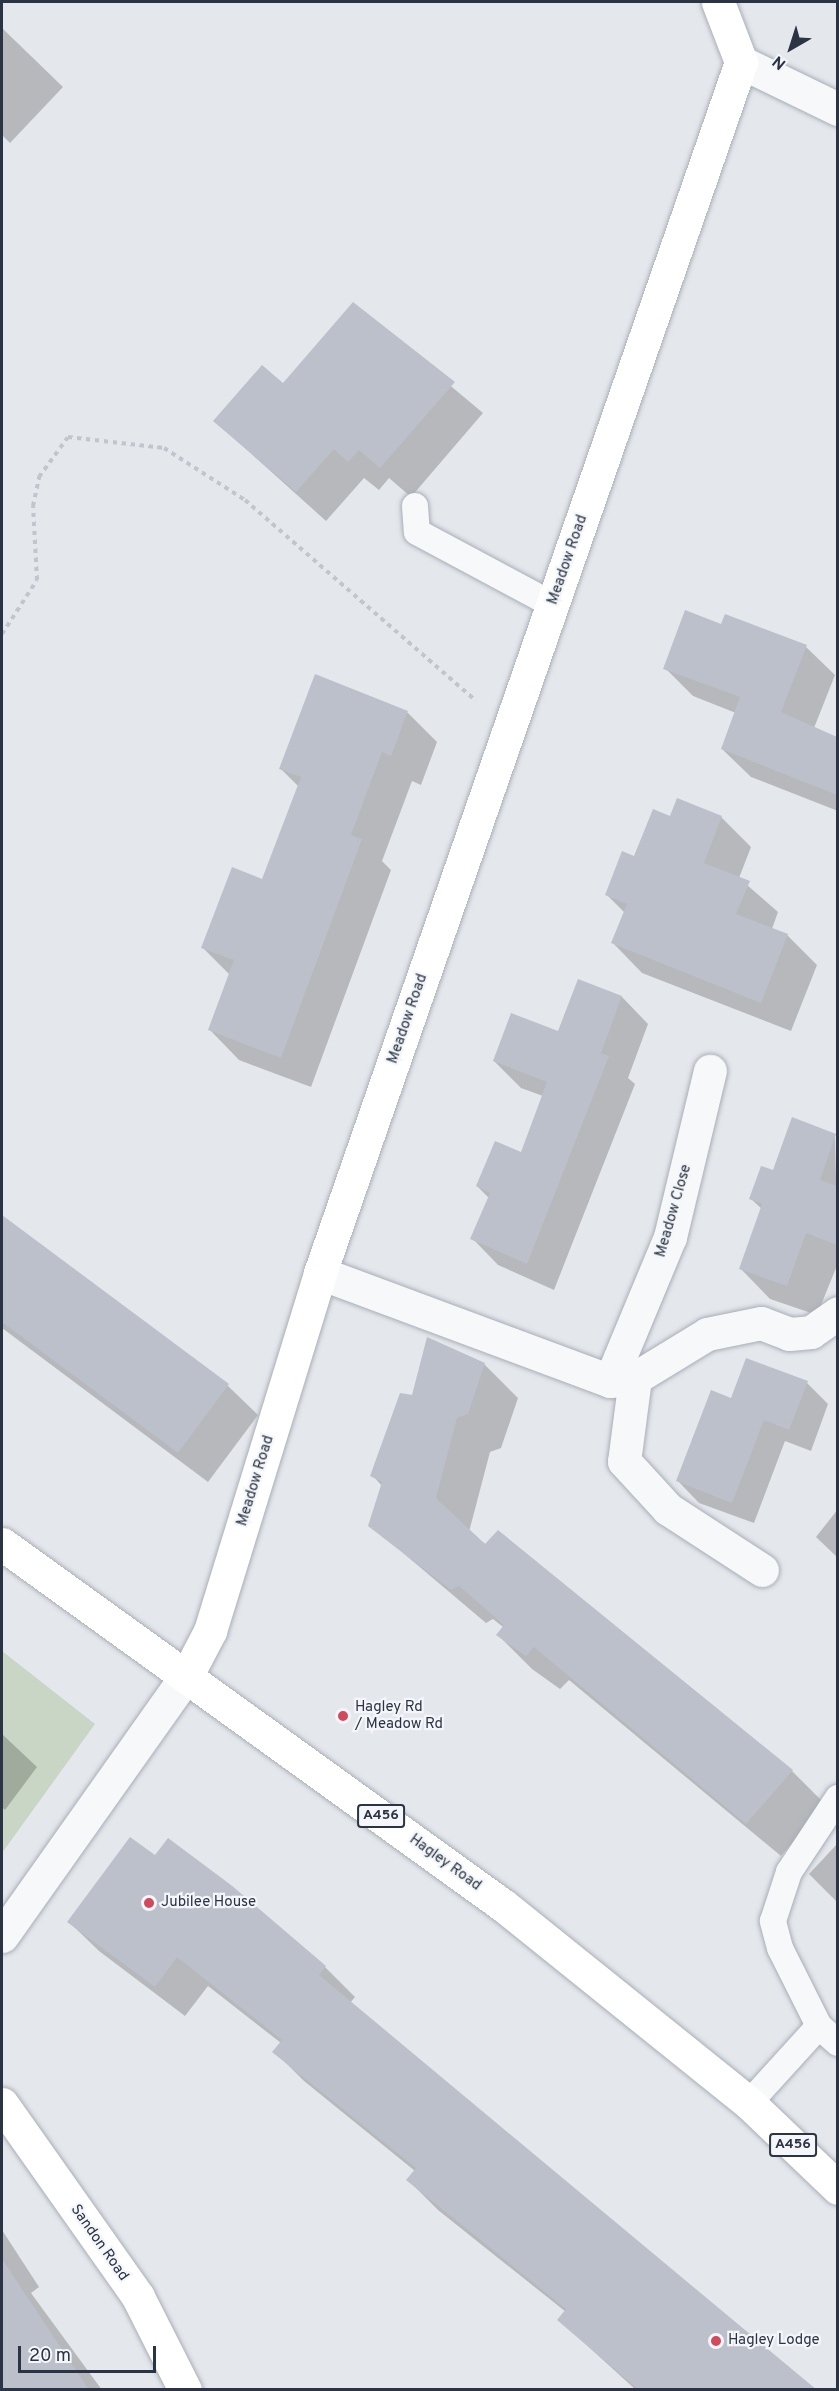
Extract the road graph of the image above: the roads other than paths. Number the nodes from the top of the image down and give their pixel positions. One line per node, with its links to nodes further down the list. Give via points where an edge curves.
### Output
1 (718, 2): 2 (main road)
2 (741, 62): 3 (street); 5 (main road, Meadow Road)
3 (837, 109)
4 (415, 506): 5 (lane, via 417,532)
5 (553, 605): 7 (main road, Meadow Road)
6 (710, 1071): 9 (street, Meadow Close, via 670,1237)
7 (320, 1273): 9 (street); 12 (main road, Meadow Road, via 210,1631)
8 (837, 1313): 9 (street, via 812,1332 789,1334 761,1323 707,1334)
9 (622, 1379): 11 (street, Meadow Close, via 624,1461 668,1509)
10 (2, 1544): 12 (main road, Hagley Road / A456)
11 (762, 1570)
12 (187, 1675): 14 (street, Meadow Road); 16 (main road, Hagley Road / A456, via 504,1906)
13 (837, 1798): 15 (lane, via 789,1872 773,1921 780,1948)
14 (2, 1936)
15 (828, 2034): 16 (lane)
16 (749, 2103): 18 (main road, Hagley Road / A456)
17 (2, 2104): 19 (main road, Sandon Road, via 138,2297)
18 (837, 2188)
19 (185, 2390)

